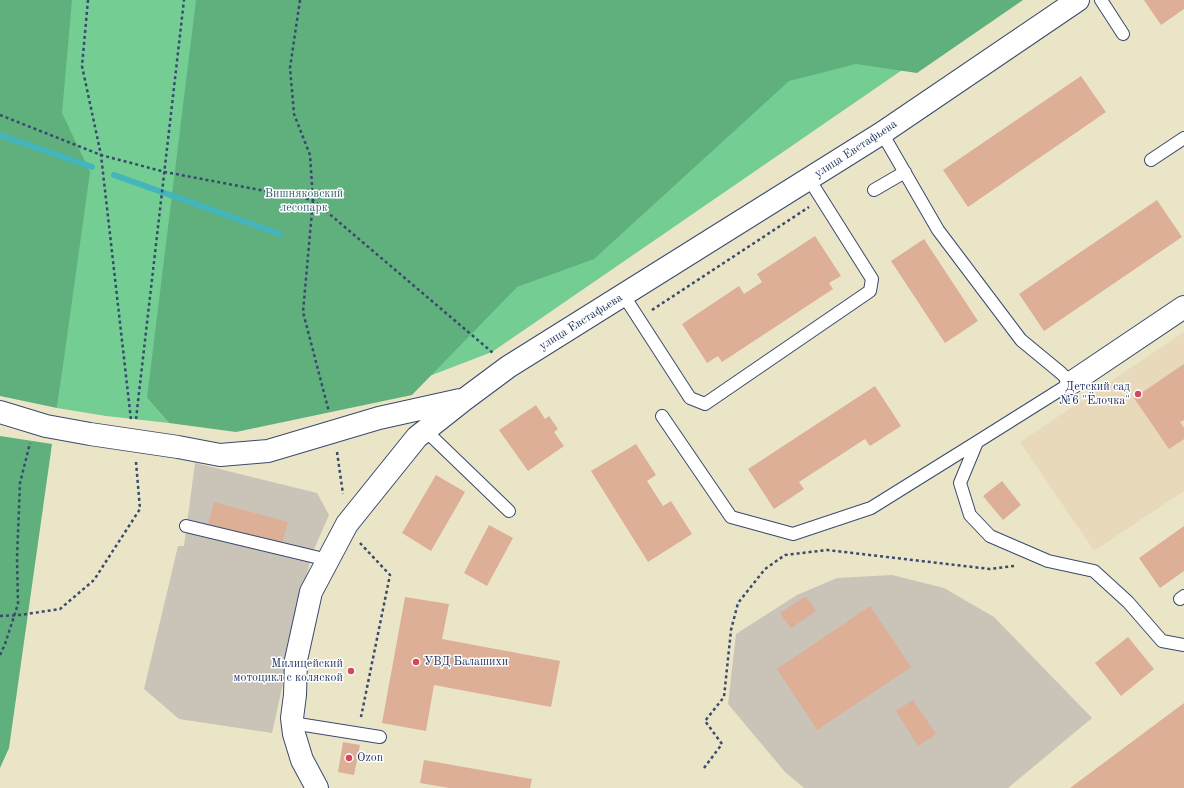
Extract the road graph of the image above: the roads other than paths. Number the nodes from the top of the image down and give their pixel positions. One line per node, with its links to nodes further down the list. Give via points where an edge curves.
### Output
1 (1078, 0): 4 (street, улица Евстафьева)
2 (1101, 0): 3 (lane)
3 (1123, 34)
4 (882, 133): 7 (lane); 8 (street, улица Евстафьева)
5 (1184, 138): 6 (lane)
6 (1151, 160)
7 (905, 172): 9 (lane); 12 (lane, via 938,230 1021,340)
8 (809, 179): 10 (street, улица Евстафьева); 10 (lane, via 872,279 870,291 705,404 690,398)
9 (874, 190)
10 (624, 296): 13 (street, улица Евстафьева, via 508,367)
11 (1184, 307): 12 (street)
12 (1071, 383): 17 (lane)
13 (465, 399): 14 (street, via 379,418 268,451 220,455 46,426); 16 (street, улица Евстафьева)
14 (0, 412)
15 (662, 416): 17 (lane, via 731,517 793,534 871,508)
16 (426, 431): 18 (lane); 20 (street, улица Евстафьева, via 417,437 352,532)
17 (977, 442): 21 (lane, via 960,483 970,515 990,536 1048,561 1094,571 1128,602 1162,641)
18 (509, 511)
19 (186, 526): 20 (lane)
20 (328, 560): 22 (street, улица Евстафьева, via 311,592 296,660 295,695)
21 (1184, 645)
22 (289, 732): 23 (lane, via 358,733); 24 (street, улица Евстафьева)
23 (380, 737)
24 (317, 788)

